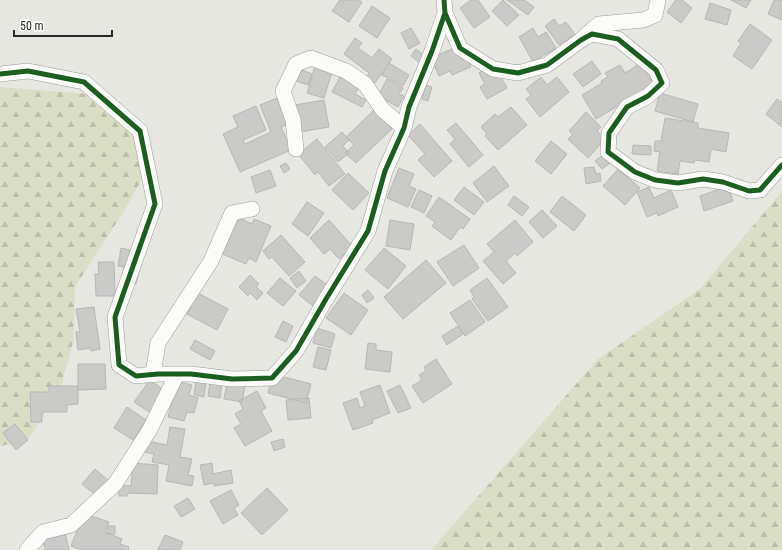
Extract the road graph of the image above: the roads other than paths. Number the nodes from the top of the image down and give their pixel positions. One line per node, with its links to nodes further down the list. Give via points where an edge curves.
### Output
1 (658, 0): 3 (street, via 655,15 643,20 599,24)
2 (444, 6): 3 (street, via 460,48 493,70 518,73 547,65); 5 (street, via 432,51 409,107)
3 (581, 40): 7 (street, via 592,34 618,39 656,70 662,83 648,96 627,107 609,133 608,152 635,172 656,180 678,183 703,179 723,182 749,191 760,190)
4 (0, 74): 9 (street, via 28,71 84,82 140,131 154,204 115,317 119,365 136,376)
5 (404, 128): 6 (street, via 382,109 365,84 346,71 311,58 296,64 283,91 293,120); 10 (street, via 385,171 368,231 296,351 272,378 232,379)
6 (296, 149)
7 (782, 165)
8 (252, 209): 9 (street, via 232,213 211,261 158,343)
9 (153, 374): 10 (street)
10 (177, 374): 11 (street, via 149,431 115,484 71,525 43,532)
11 (27, 550)

